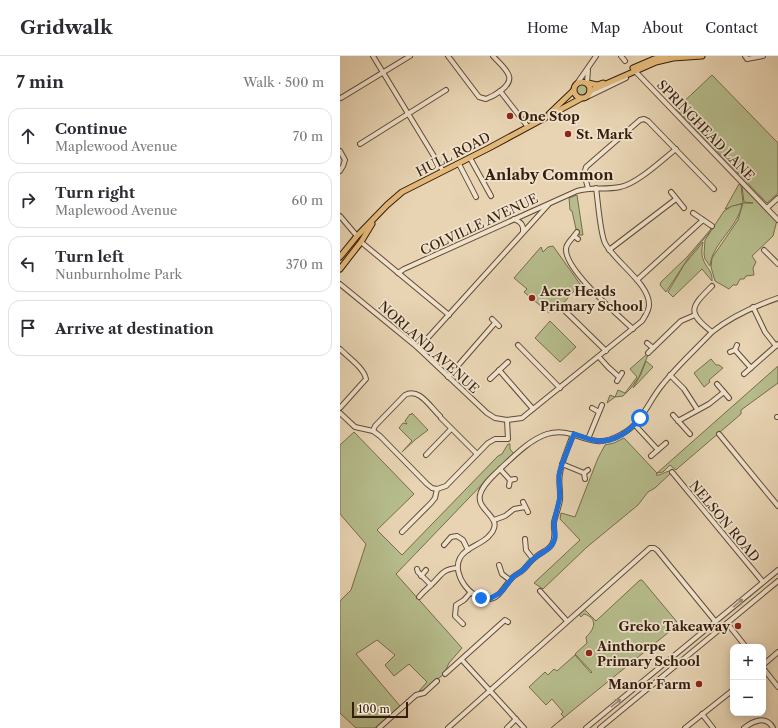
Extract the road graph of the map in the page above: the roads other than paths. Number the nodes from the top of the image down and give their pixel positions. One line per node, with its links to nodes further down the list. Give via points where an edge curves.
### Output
1 (373, 56): 15 (street)
2 (410, 56): 15 (street)
3 (448, 56): 20 (street, via 479,97 486,99)
4 (493, 56): 20 (street, via 510,77 509,82)
5 (596, 56): 13 (street)
6 (621, 56): 12 (street)
7 (667, 56): 8 (main road); 17 (main road, via 654,58 604,83)
8 (670, 56)
9 (702, 56): 14 (main road, via 673,58)
10 (745, 56): 11 (street)
11 (763, 56)
12 (625, 61)
13 (588, 68): 17 (street); 18 (street)
14 (636, 71): 22 (main road); 45 (street, SPRINGHEAD LANE)
15 (384, 72): 23 (street); 25 (street)
16 (626, 78): 24 (street)
17 (587, 83): 18 (main road); 22 (main road)
18 (576, 85): 21 (main road)
19 (446, 90): 25 (street)
20 (500, 90): 27 (street)
21 (573, 91): 24 (main road, via 575,96); 26 (main road, HULL ROAD)
22 (590, 91): 24 (main road)
23 (341, 98)
24 (582, 98): 26 (main road, HULL ROAD)
25 (410, 114): 28 (street); 34 (street)
26 (544, 119): 27 (main road, HULL ROAD)
27 (528, 127): 31 (main road, HULL ROAD)
28 (360, 144)
29 (676, 149): 35 (street); 36 (street, via 648,121 640,120 586,167 584,174); 37 (street, COLVILLE AVENUE, via 630,184 615,188)
30 (340, 151): 33 (street, via 345,160)
31 (470, 158): 32 (main road, HULL ROAD); 39 (street)
32 (459, 164): 34 (main road, HULL ROAD); 40 (street)
33 (340, 171)
34 (443, 171): 48 (main road, HULL ROAD, via 402,192)
35 (713, 186)
36 (588, 188): 37 (street, COLVILLE AVENUE); 43 (street, COLVILLE AVENUE)
37 (596, 188): 57 (street, via 604,242)
38 (671, 192): 42 (street)
39 (491, 196)
40 (476, 197)
41 (778, 198): 45 (street)
42 (676, 199): 44 (street); 57 (street)
43 (550, 203): 49 (street, COLVILLE AVENUE); 53 (street)
44 (684, 208)
45 (767, 208): 51 (street, SPRINGHEAD LANE)
46 (693, 213): 50 (street)
47 (340, 216): 54 (street)
48 (377, 216): 54 (main road); 56 (main road)
49 (514, 219): 53 (street, via 522,224); 63 (street, COLVILLE AVENUE)
50 (703, 220): 52 (street); 64 (street)
51 (778, 220)
52 (712, 226)
53 (522, 233): 72 (street)
54 (357, 236): 59 (main road)
55 (576, 236): 75 (street, via 566,247 570,262 584,281)
56 (361, 242): 62 (main road); 63 (street)
57 (609, 250): 64 (street)
58 (764, 250): 61 (street)
59 (340, 257)
60 (778, 257): 61 (street)
61 (776, 263)
62 (340, 269)
63 (398, 273): 72 (street)
64 (637, 280): 69 (street, via 646,292)
65 (340, 284): 79 (street, NORLAND AVENUE)
66 (712, 286): 73 (street, via 696,302)
67 (778, 298): 70 (street)
68 (655, 304): 69 (street)
69 (649, 305): 75 (street, via 642,322)
70 (753, 307): 76 (street); 78 (street, via 765,332)
71 (562, 311): 84 (street)
72 (448, 315): 79 (street)
73 (694, 315): 76 (street); 80 (street, via 681,321)
74 (495, 323): 92 (street)
75 (633, 329): 84 (street)
76 (712, 332): 91 (street)
77 (647, 342): 80 (street)
78 (777, 345): 88 (street)
79 (417, 348): 92 (street, NORLAND AVENUE)
80 (653, 348): 85 (street)
81 (340, 349): 100 (street, via 360,369 366,379)
82 (519, 349): 96 (street)
83 (734, 349): 88 (street)
84 (606, 351): 86 (street)
85 (648, 353)
86 (599, 357): 93 (street); 96 (street)
87 (508, 362): 89 (street)
88 (751, 368): 90 (street)
89 (499, 370): 94 (street); 102 (street)
90 (744, 374)
91 (670, 375): 103 (street, via 684,389); 109 (street)
92 (448, 376): 107 (street, NORLAND AVENUE, via 487,413 495,418)
93 (619, 377)
94 (490, 379)
95 (717, 384): 97 (street)
96 (560, 388): 102 (street)
97 (724, 392): 98 (street); 103 (street)
98 (730, 398)
99 (602, 405): 104 (street)
100 (340, 408)
101 (592, 408): 104 (street)
102 (533, 409): 107 (street, via 522,418)
103 (697, 410): 108 (street)
104 (599, 412): 115 (street)
105 (340, 413): 111 (street, via 355,427)
106 (673, 415): 108 (street)
107 (507, 420): 119 (street, via 508,439 495,439)
108 (678, 421): 113 (street)
109 (635, 424): 115 (street, via 628,431 608,440); 117 (street)
110 (451, 428): 111 (street, via 418,394 412,392 404,395); 118 (street); 119 (street)
111 (373, 431): 128 (street, via 427,484)
112 (574, 434): 115 (street); 121 (street); 122 (street, via 546,434 536,439)
113 (690, 434)
114 (719, 434): 130 (street)
115 (588, 439)
116 (666, 443): 117 (street)
117 (658, 450): 120 (street)
118 (430, 453)
119 (477, 454): 128 (street, via 446,486)
120 (651, 456)
121 (562, 464): 125 (street); 140 (street, via 559,475 560,501 554,522 555,538 548,549)
122 (500, 469): 127 (street, via 513,480); 133 (street, via 480,494 481,505)
123 (588, 470): 125 (street)
124 (672, 472): 149 (street, NELSON ROAD)
125 (584, 473): 126 (street)
126 (585, 479)
127 (509, 486)
128 (437, 489): 135 (street, via 435,498)
129 (524, 502): 131 (street)
130 (778, 506)
131 (525, 507): 132 (street); 133 (street, via 514,509)
132 (528, 512)
133 (494, 520): 139 (street, via 491,534)
134 (459, 530): 136 (street)
135 (402, 532)
136 (457, 536): 138 (street); 139 (street, via 463,540)
137 (525, 539): 140 (street, via 522,547)
138 (444, 545)
139 (468, 550): 143 (street, via 459,559)
140 (533, 559): 147 (street)
141 (499, 565): 147 (street, via 498,573)
142 (417, 568): 146 (street)
143 (457, 568): 150 (street, via 442,572); 152 (street)
144 (426, 570): 146 (street)
145 (778, 570): 149 (street)
146 (421, 576): 150 (street)
147 (510, 580): 152 (street, via 500,593 489,599)
148 (778, 581): 159 (street)
149 (763, 582): 157 (street, one-way to 149)
150 (431, 586): 153 (street)
151 (540, 591): 156 (street)
152 (471, 592): 155 (street, via 456,606)
153 (419, 597)
154 (449, 612): 155 (street)
155 (455, 612): 160 (street)
156 (567, 621): 157 (street, via 650,548 654,548); 169 (street)
157 (715, 621): 178 (street, one-way to 157)
158 (508, 622): 163 (street, via 506,620)
159 (726, 623): 161 (street); 173 (street)
160 (463, 624)
161 (744, 644)
162 (778, 652): 164 (street)
163 (462, 660): 166 (street); 169 (street)
164 (766, 662)
165 (766, 672): 168 (street)
166 (446, 674)
167 (437, 681): 174 (street, via 424,693 416,695)
168 (778, 686)
169 (490, 690): 172 (street); 175 (street)
170 (730, 692): 171 (street)
171 (702, 714): 179 (street); 180 (street)
172 (516, 719): 176 (street); 177 (street)
173 (603, 727)
174 (381, 728)
175 (448, 728)
176 (507, 728)
177 (524, 728)
178 (586, 728)
179 (685, 728)
180 (713, 728)
181 (744, 728): 182 (street, via 757,720 768,722)
182 (773, 728)

